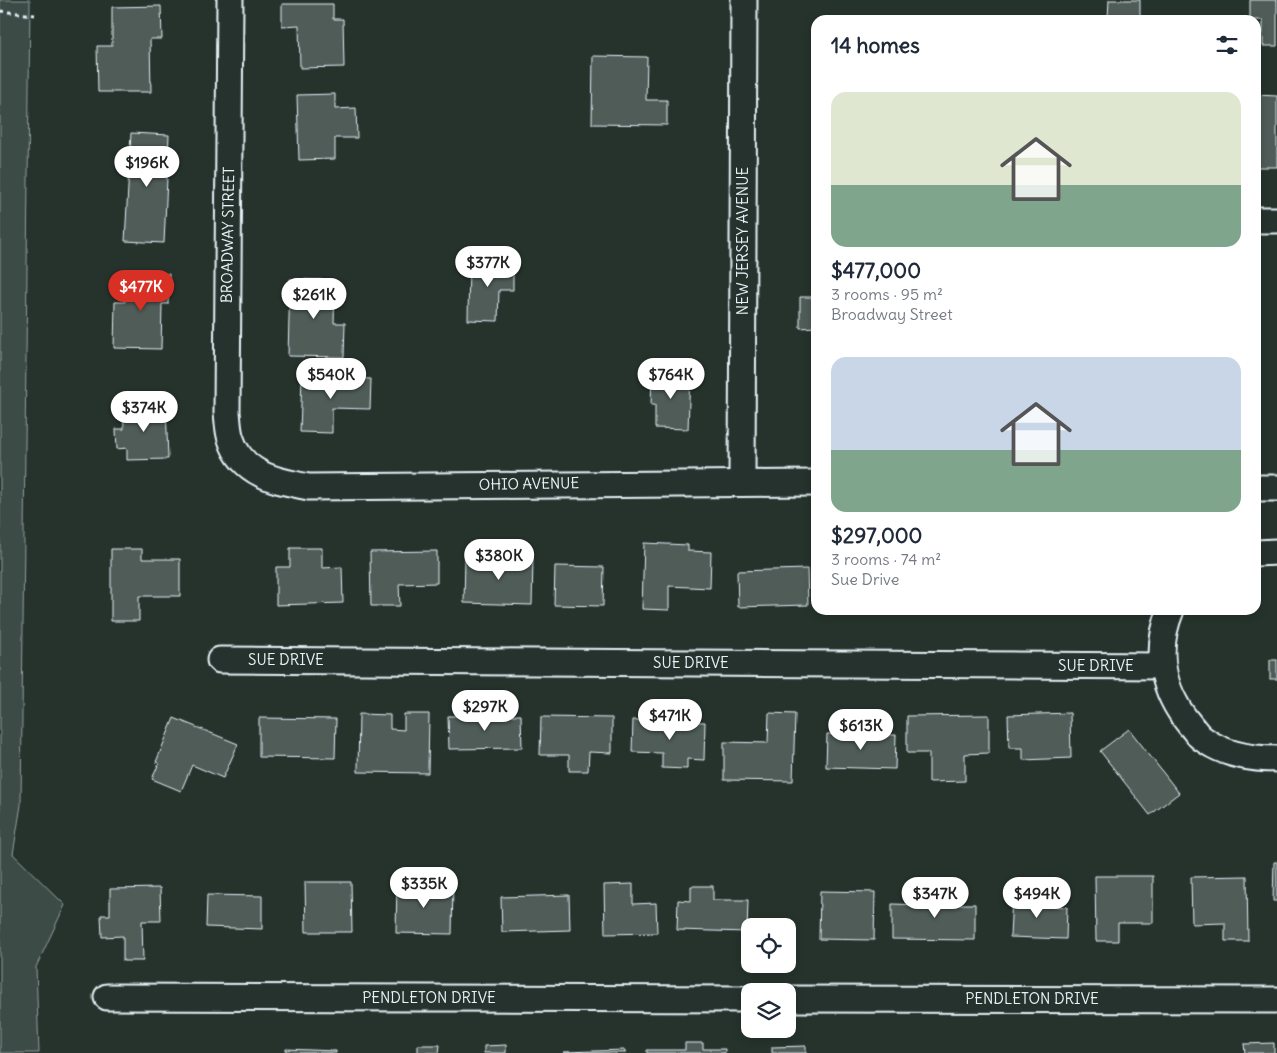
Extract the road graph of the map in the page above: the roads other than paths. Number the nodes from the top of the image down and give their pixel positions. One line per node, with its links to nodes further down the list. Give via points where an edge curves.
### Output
1 (230, 0): 5 (street, BROADWAY STREET, via 227,412 231,440)
2 (744, 0): 6 (street, NEW JERSEY AVENUE)
3 (1261, 220): 4 (street)
4 (1277, 220)
5 (246, 464): 6 (street, OHIO AVENUE, via 272,480 309,487)
6 (742, 482): 7 (street, OHIO AVENUE)
7 (811, 483)
8 (1261, 488): 9 (street)
9 (1277, 488)
10 (1277, 552): 11 (street)
11 (1261, 553)
12 (1169, 615): 14 (street, via 1164,628)
13 (220, 660): 14 (street, SUE DRIVE)
14 (1162, 666): 15 (street, via 1167,688 1178,710 1202,739 1229,752)
15 (1277, 759)
16 (107, 997): 17 (street, PENDLETON DRIVE)
17 (741, 998)
18 (796, 999): 19 (street, PENDLETON DRIVE)
19 (1277, 1000)

